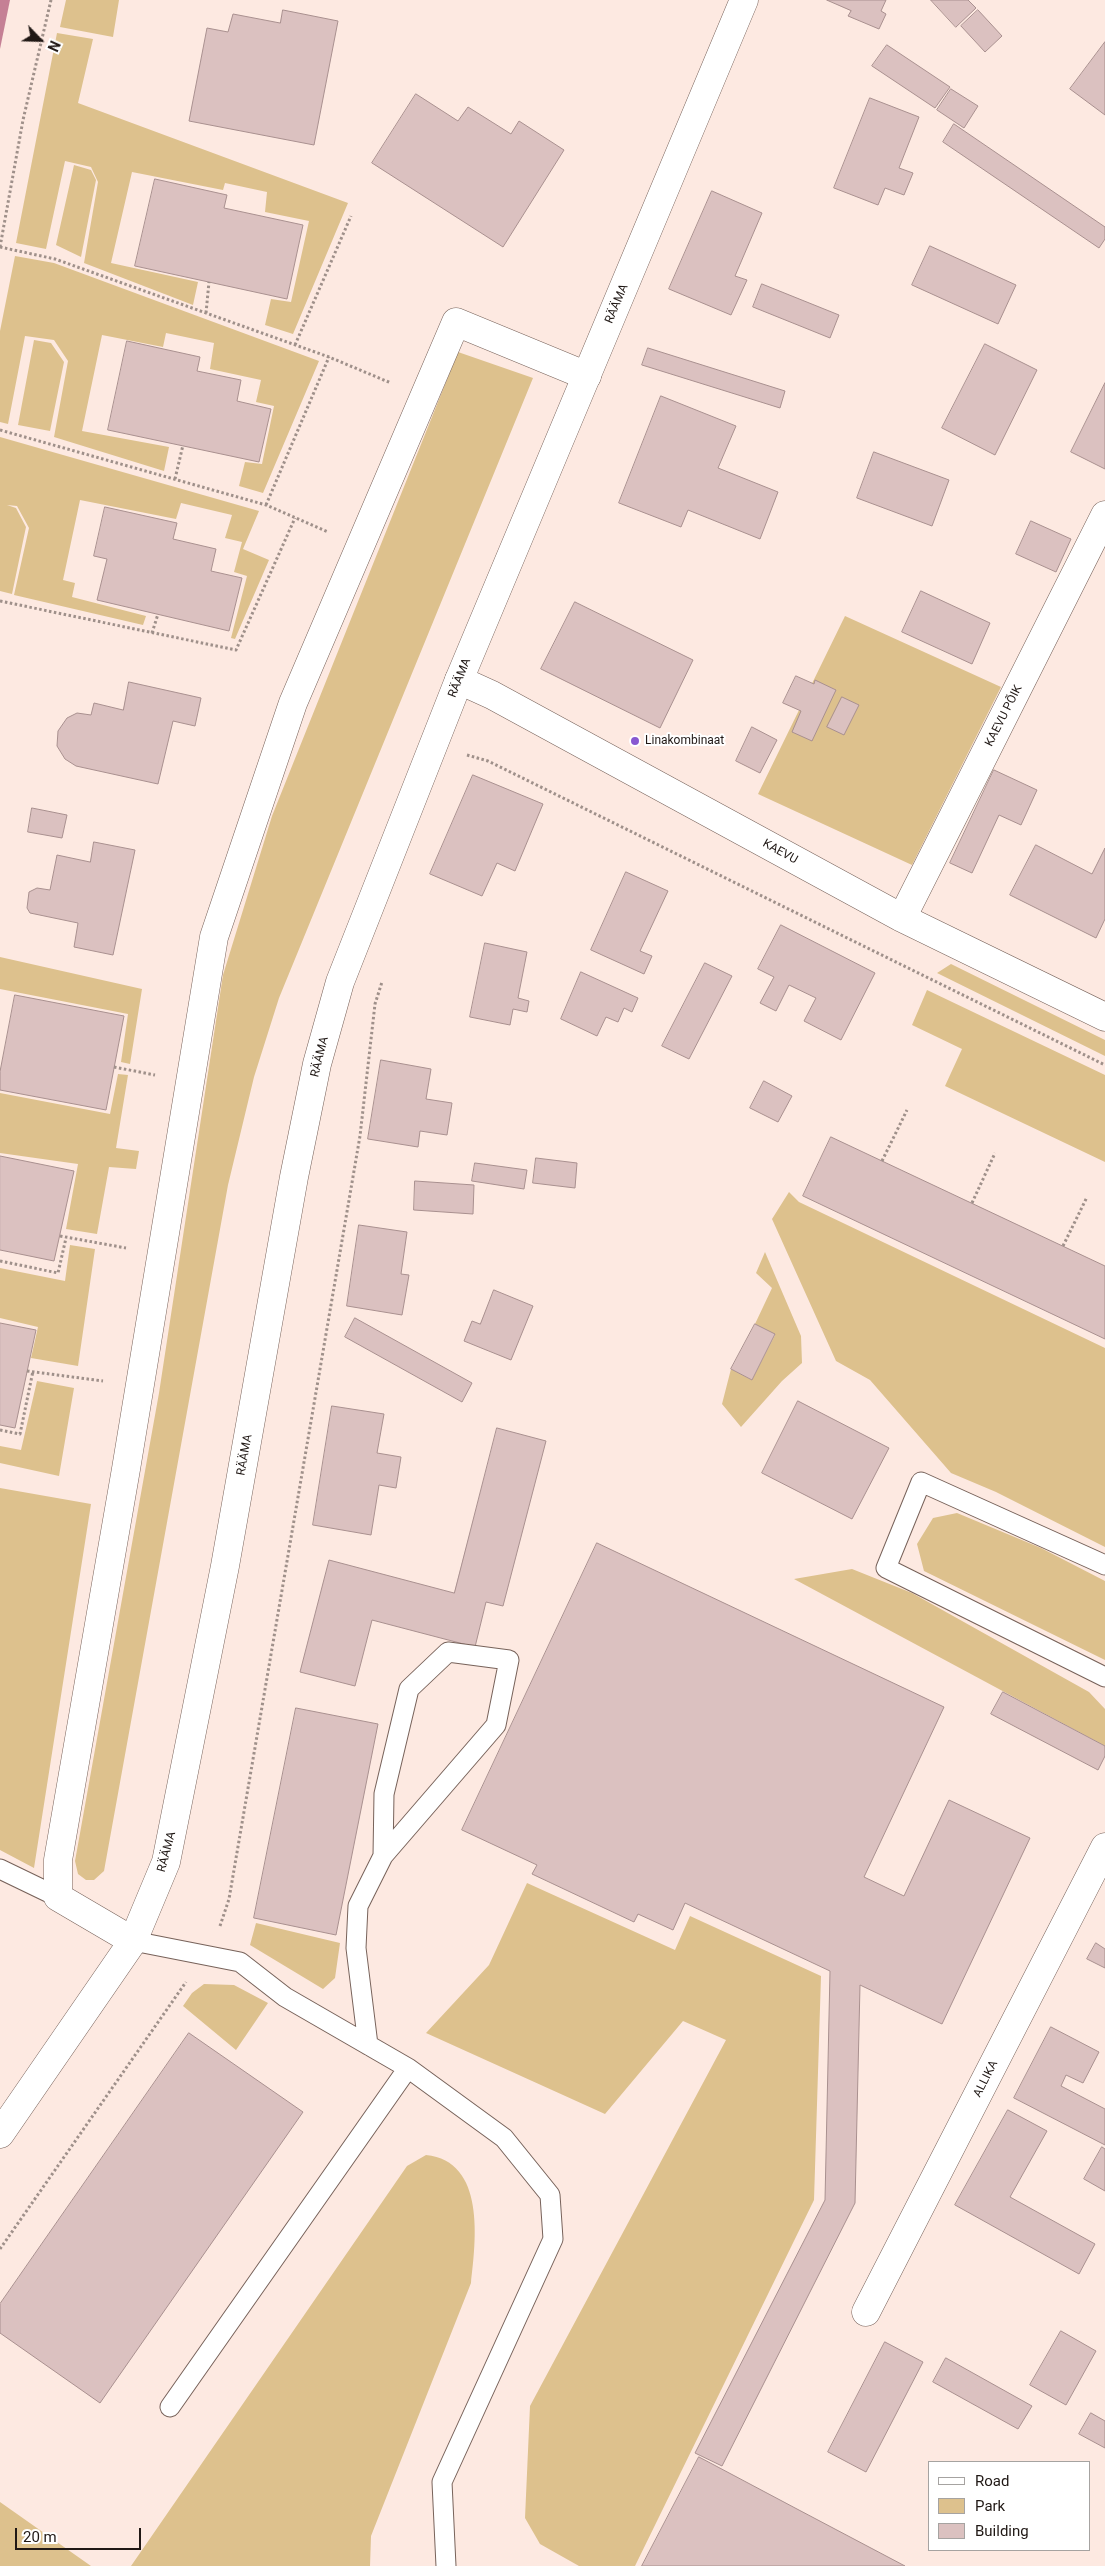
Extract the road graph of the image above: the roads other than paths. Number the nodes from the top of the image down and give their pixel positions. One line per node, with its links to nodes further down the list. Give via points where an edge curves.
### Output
1 (744, 0): 2 (street, RÄÄMA)
2 (587, 376): 4 (street, RÄÄMA); 12 (street, via 456,322 293,702 214,937 58,1860)
3 (1105, 514): 5 (street, KAEVU PÕIK)
4 (459, 680): 5 (street, KAEVU, via 500,699); 13 (street, RÄÄMA, via 340,982 317,1064 172,1834 166,1862)
5 (902, 918): 6 (street, KAEVU)
6 (1105, 1017)
7 (1105, 1565): 8 (lane, via 920,1482 886,1568)
8 (1105, 1677)
9 (1105, 1847): 17 (street, ALLIKA)
10 (383, 1856): 10 (lane, via 496,1725 509,1660 448,1652 409,1689 384,1794); 14 (lane, via 358,1906 356,1948)
11 (0, 1869): 12 (lane)
12 (58, 1897): 13 (street)
13 (133, 1941): 14 (lane, via 240,1962 285,1996); 16 (street, RÄÄMA)
14 (368, 2045): 15 (lane)
15 (408, 2068): 18 (lane); 19 (lane, via 504,2138 550,2195 553,2239 442,2482)
16 (0, 2134)
17 (866, 2312)
18 (170, 2407)
19 (446, 2566)

